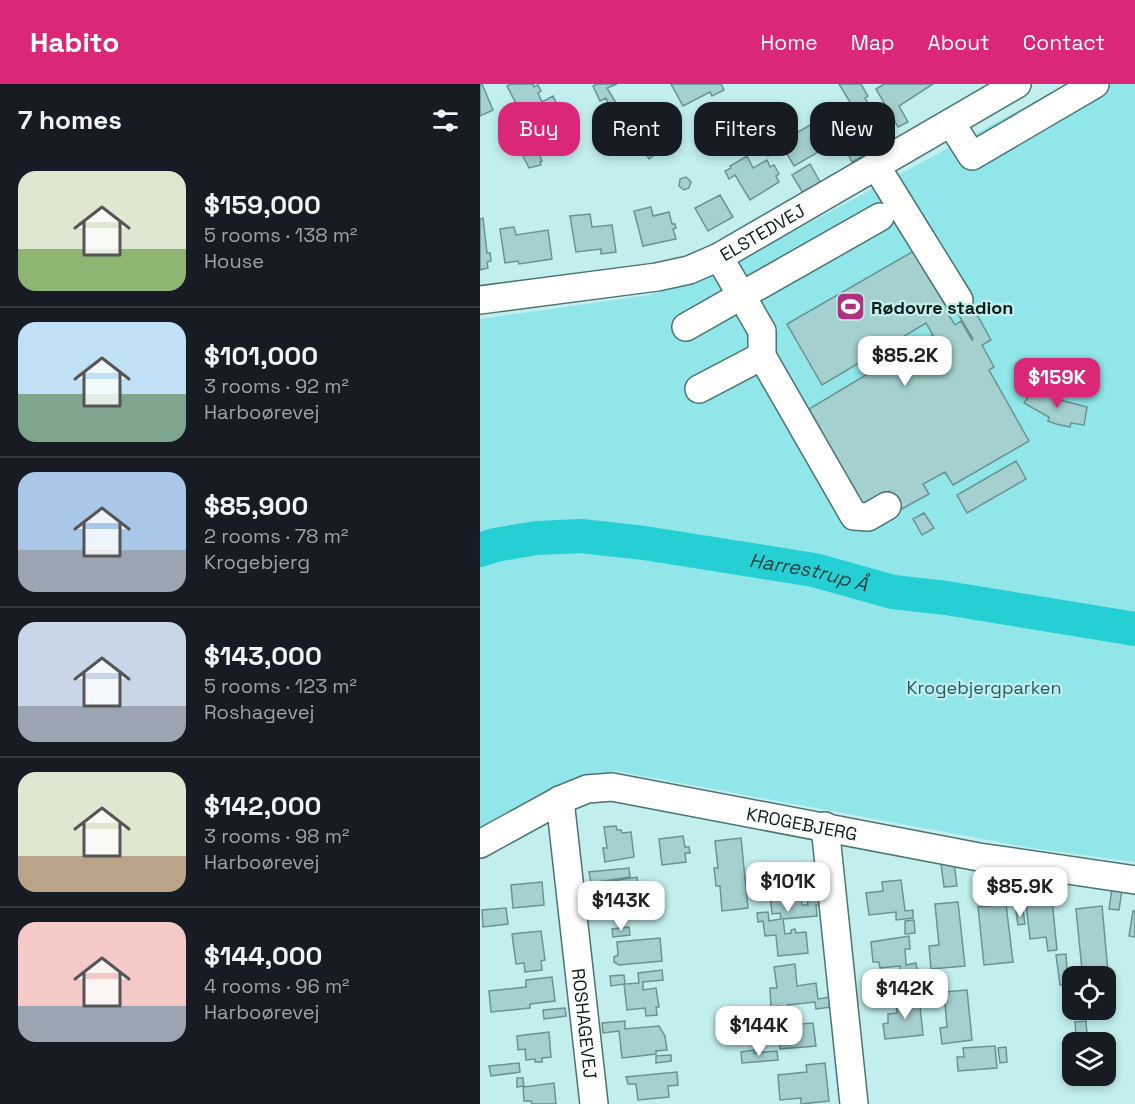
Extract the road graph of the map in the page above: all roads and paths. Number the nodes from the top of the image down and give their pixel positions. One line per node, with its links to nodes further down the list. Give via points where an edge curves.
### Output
1 (1017, 84): 3 (street, ELSTEDVEJ)
2 (1095, 84): 3 (street, via 972,156)
3 (951, 123): 4 (street, ELSTEDVEJ)
4 (876, 166): 6 (street, ELSTEDVEJ); 9 (street)
5 (880, 217): 7 (street)
6 (719, 257): 7 (street); 8 (street, ELSTEDVEJ, via 689,270 657,277)
7 (741, 295): 10 (street); 11 (street, via 762,331)
8 (480, 300)
9 (959, 300)
10 (686, 327)
11 (762, 356): 12 (street); 13 (street, via 854,516 868,517)
12 (699, 389)
13 (886, 506)
14 (560, 800): 15 (street, KROGEBJERG, via 587,789 612,788); 16 (street, KROGEBJERG); 18 (street, ROSHAGEVEJ)
15 (825, 826): 17 (street, KROGEBJERG, via 979,857); 19 (street)
16 (480, 844)
17 (1135, 880)
18 (594, 1104)
19 (854, 1104)

